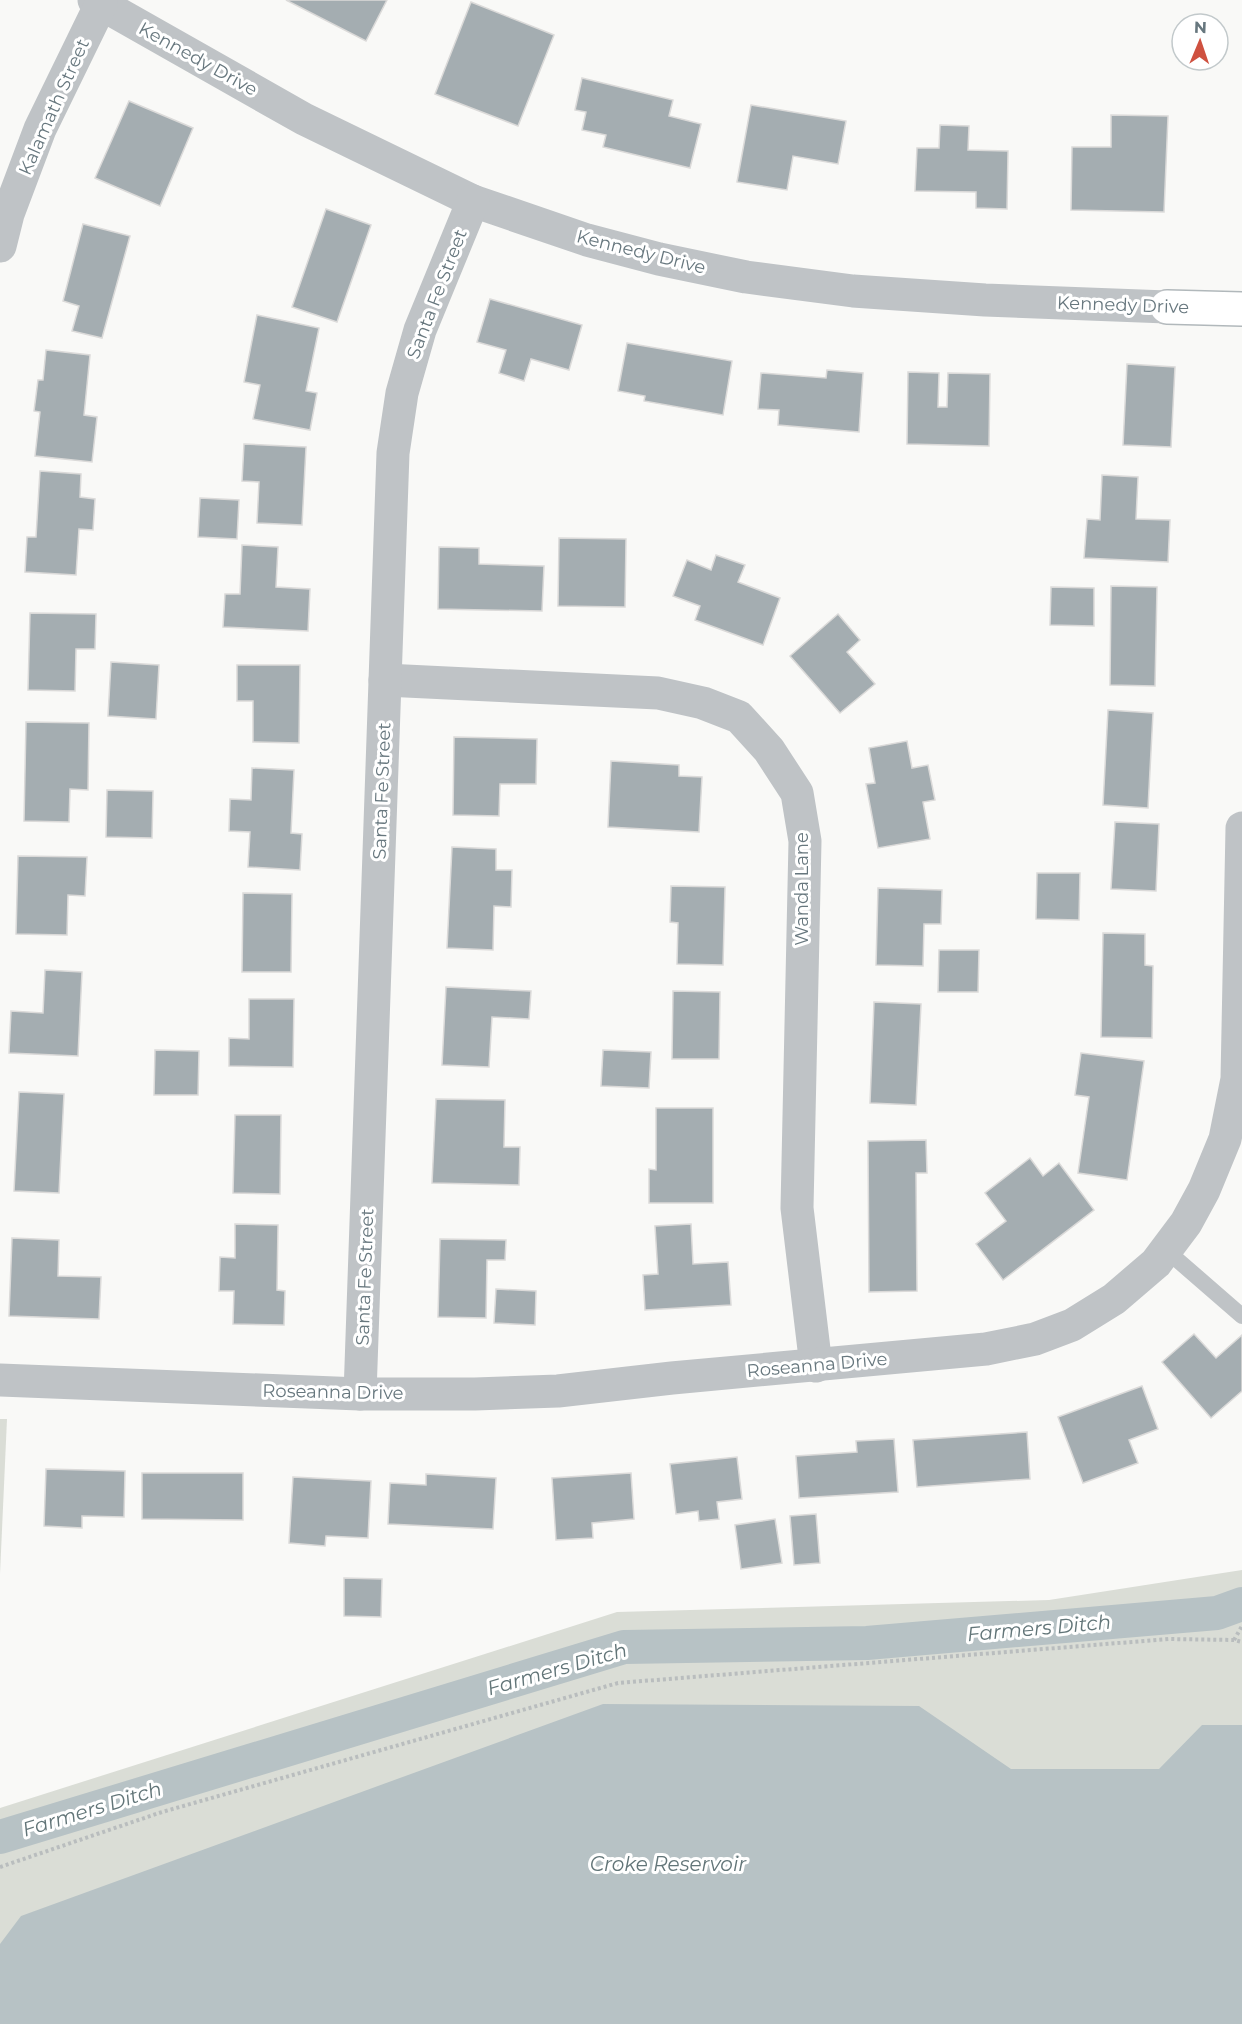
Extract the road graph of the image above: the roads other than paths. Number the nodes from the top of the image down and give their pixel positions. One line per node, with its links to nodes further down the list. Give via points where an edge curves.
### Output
1 (98, 2): 2 (street, Kennedy Drive, via 304,119); 3 (street, Kalamath Street, via 40,129)
2 (473, 201): 4 (street, Kennedy Drive, via 587,240 746,277 853,291 974,300); 5 (street, Santa Fe Street, via 420,330 402,393 393,453)
3 (0, 246)
4 (1242, 309)
5 (385, 680): 9 (street, Wanda Lane, via 658,693 703,703 739,717 770,750 797,793 805,841 797,1208); 11 (street, Santa Fe Street)
6 (1242, 828): 7 (street, Roseanna Drive, via 1237,1079 1225,1139 1204,1190)
7 (1166, 1250): 8 (lane); 9 (street, Roseanna Drive, via 1114,1299 1072,1325 1035,1339 986,1349)
8 (1242, 1316)
9 (816, 1366): 11 (street, Roseanna Drive, via 558,1391)
10 (0, 1380): 11 (street, Roseanna Drive)
11 (360, 1394)

